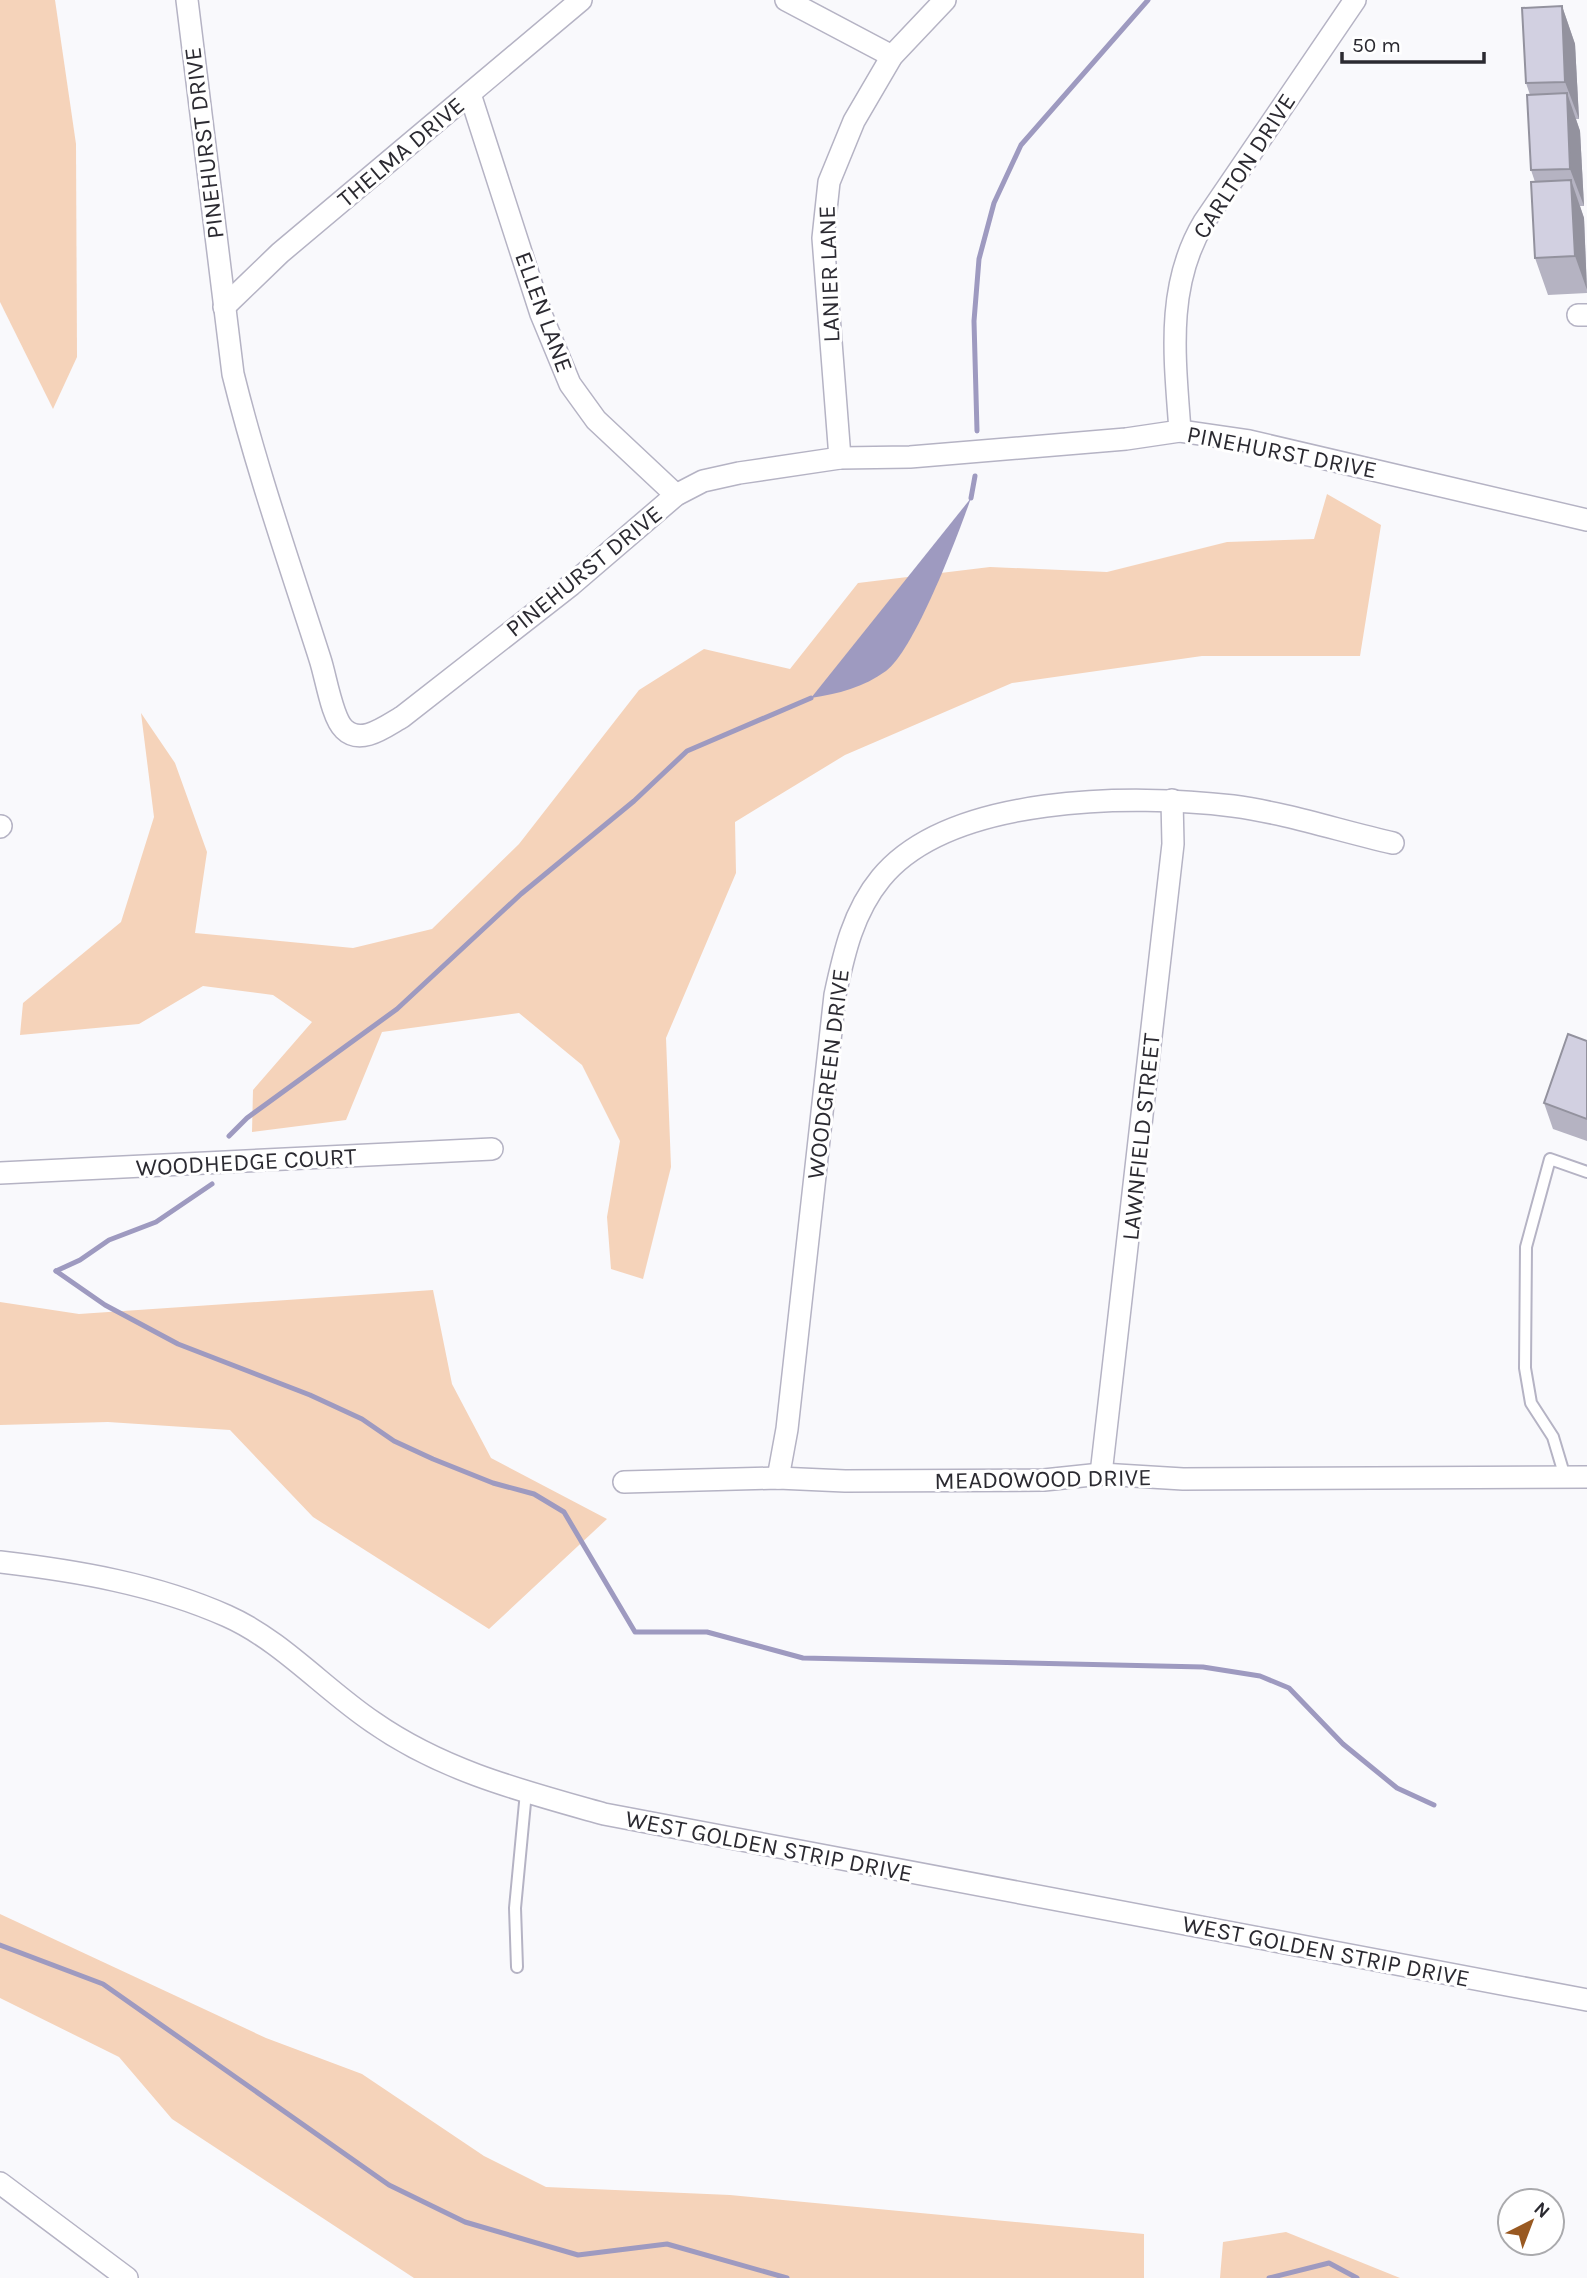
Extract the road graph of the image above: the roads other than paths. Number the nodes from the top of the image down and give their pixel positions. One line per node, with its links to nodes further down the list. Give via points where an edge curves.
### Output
1 (187, 0): 8 (street, PINEHURST DRIVE)
2 (581, 0): 7 (street, THELMA DRIVE)
3 (786, 0): 6 (street)
4 (945, 0): 6 (street, LANIER LANE)
5 (1355, 0): 9 (street, CARLTON DRIVE, via 1204,222 1188,253 1174,323)
6 (892, 56): 10 (street, LANIER LANE, via 839,152 824,206 822,238)
7 (470, 94): 8 (street, THELMA DRIVE, via 280,253); 11 (street, ELLEN LANE, via 541,314 570,384 596,421)
8 (224, 307): 11 (street, PINEHURST DRIVE, via 246,427 335,715 352,734 375,733 402,717 571,585)
9 (1180, 431): 10 (street, PINEHURST DRIVE, via 910,457); 12 (street, PINEHURST DRIVE, via 1250,441)
10 (840, 458): 11 (street, PINEHURST DRIVE, via 716,477)
11 (676, 495)
12 (1587, 520)
13 (1172, 800): 14 (street, WOODGREEN DRIVE, via 1236,807); 18 (street, LAWNFIELD STREET, via 1171,858); 21 (street, WOODGREEN DRIVE, via 1108,800 965,824 904,855 864,902 846,945 835,995)
14 (1393, 844)
15 (492, 1149): 17 (street, WOODHEDGE COURT)
16 (1587, 1172): 19 (lane, via 1550,1159 1526,1247 1525,1368 1531,1403 1553,1437)
17 (0, 1173)
18 (1101, 1474): 19 (street, MEADOWOOD DRIVE, via 1183,1479); 21 (street, MEADOWOOD DRIVE, via 1044,1480)
19 (1565, 1477): 20 (street, MEADOWOOD DRIVE)
20 (1587, 1477)
21 (778, 1478): 22 (street, MEADOWOOD DRIVE)
22 (624, 1482)
23 (0, 1562): 24 (street, WEST GOLDEN STRIP DRIVE, via 93,1575 229,1616 409,1745 445,1764)
24 (526, 1792): 25 (lane, via 515,1908); 26 (street, WEST GOLDEN STRIP DRIVE, via 604,1814)
25 (517, 1968)
26 (1587, 2000)
27 (0, 2183): 28 (street)
28 (127, 2278)

